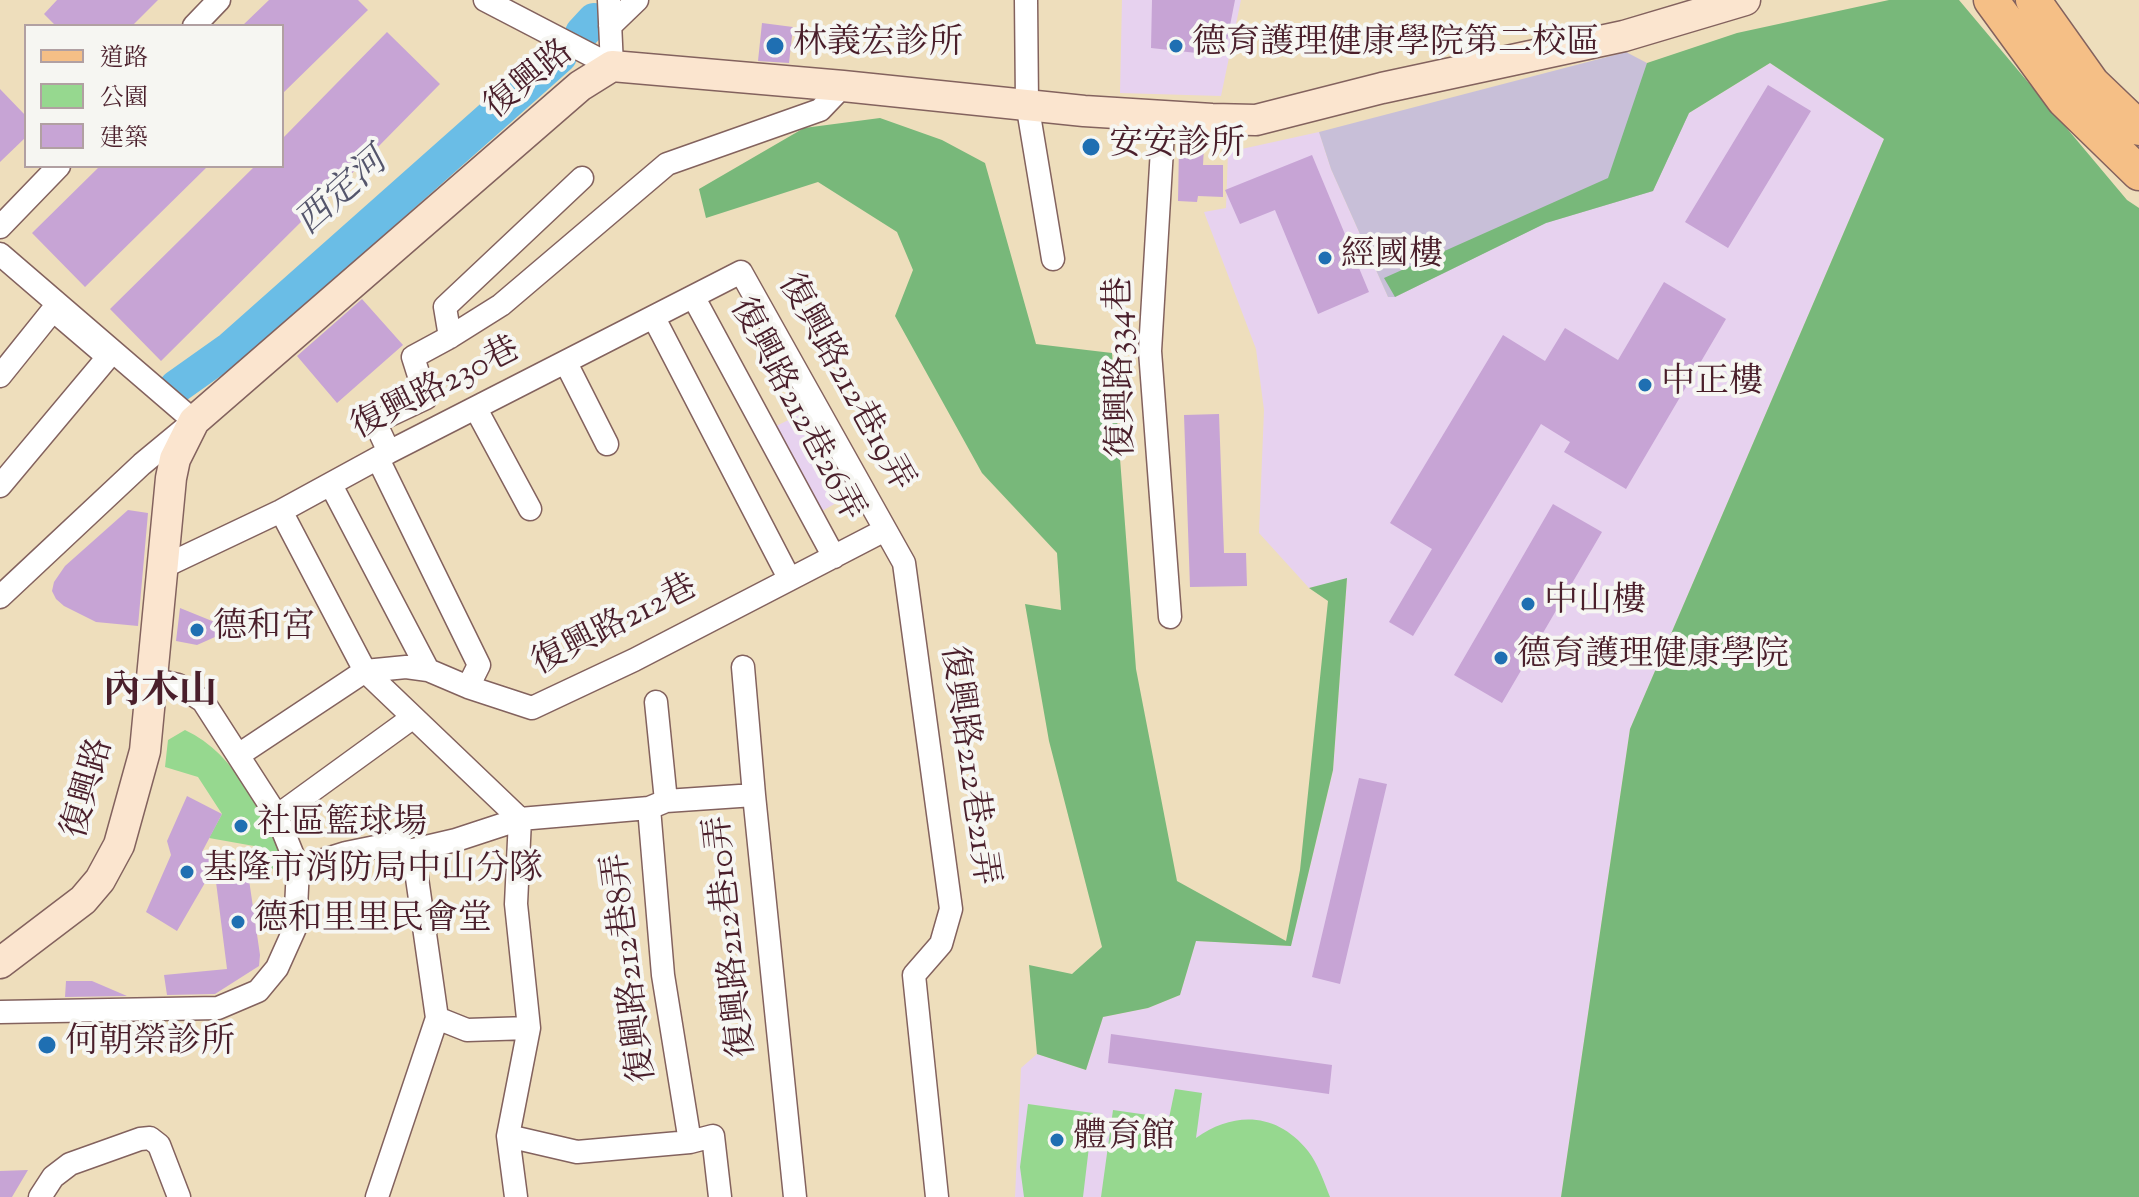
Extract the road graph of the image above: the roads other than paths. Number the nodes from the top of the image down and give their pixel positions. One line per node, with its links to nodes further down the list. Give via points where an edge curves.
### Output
1 (219, 0): 9 (street)
2 (485, 0): 11 (street)
3 (609, 0): 10 (street)
4 (637, 0): 10 (street)
5 (1026, 0): 13 (street)
6 (1745, 0): 14 (street, 復興路, via 1624,36 1256,120)
7 (1991, 0): 17 (main road, via 2064,100)
8 (2033, 0): 15 (main road, via 2092,83)
9 (196, 24)
10 (610, 26): 11 (street)
11 (612, 66): 12 (street, 復興路); 29 (street, 復興路, via 580,86)
12 (843, 86): 13 (street, 復興路); 25 (street, via 820,110 667,164 501,305)
13 (1027, 103): 14 (street, 復興路); 21 (street)
14 (1164, 115): 43 (street, 復興路334巷, via 1150,351)
15 (2139, 128)
16 (57, 168): 19 (street)
17 (2139, 173)
18 (582, 178): 25 (street, via 445,307)
19 (0, 227)
20 (0, 254): 29 (street)
21 (1053, 259)
22 (741, 272): 23 (street, 復興路230巷); 38 (street, 復興路212巷19弄)
23 (694, 298): 24 (street, 復興路230巷); 39 (street, 復興路212巷26弄)
24 (654, 318): 26 (street, 復興路230巷); 41 (street)
25 (450, 337): 31 (street, via 413,357 426,398 375,422)
26 (566, 363): 28 (street, 復興路230巷); 30 (street)
27 (0, 376): 35 (street, via 53,310 108,357)
28 (476, 409): 31 (street, 復興路230巷); 36 (street)
29 (194, 421): 32 (street); 33 (street, 復興路)
30 (607, 444)
31 (384, 456): 34 (street, 復興路230巷); 48 (street, via 479,665)
32 (142, 464): 33 (street); 42 (street)
33 (171, 478): 40 (street, 復興路)
34 (331, 485): 37 (street, 復興路230巷); 45 (street)
35 (0, 486)
36 (530, 509)
37 (281, 511): 40 (street, 復興路230巷); 46 (street)
38 (885, 530): 39 (street, 復興路212巷); 70 (street, 復興路212巷21弄, via 904,563 951,909 941,944 914,975)
39 (834, 557): 41 (street, 復興路212巷)
40 (163, 567): 47 (street, 復興路)
41 (789, 578): 48 (street, 復興路212巷, via 532,708)
42 (0, 597)
43 (1170, 617)
44 (743, 667): 52 (street, 復興路212巷10弄)
45 (428, 670): 46 (street, 復興路212巷); 48 (street, 復興路212巷)
46 (365, 671): 50 (street); 51 (street, 復興路212巷)
47 (151, 679): 51 (street, via 178,685 203,701); 58 (street, 復興路, via 145,751 119,845 83,900)
48 (468, 687)
49 (656, 702): 53 (street, 復興路212巷8弄)
50 (412, 718): 54 (street); 55 (street)
51 (240, 754): 54 (street)
52 (754, 795): 53 (street); 69 (street, 復興路212巷10弄)
53 (657, 804): 55 (street); 63 (street, 復興路212巷8弄, via 663,975)
54 (277, 816): 57 (street)
55 (520, 819): 60 (street, via 413,850); 61 (street, via 516,904)
56 (400, 842): 57 (street)
57 (298, 868): 59 (street, via 295,928 277,968 258,991 205,1009)
58 (0, 963)
59 (0, 1012)
60 (437, 1018): 61 (street, via 467,1030); 66 (street)
61 (529, 1028): 62 (street)
62 (508, 1136): 63 (street, via 577,1152); 67 (street)
63 (690, 1142): 68 (street, via 713,1136)
64 (40, 1197): 65 (street, via 70,1164 150,1138 159,1145)
65 (179, 1197)
66 (377, 1197)
67 (516, 1197)
68 (720, 1197)
69 (795, 1197)
70 (937, 1197)

